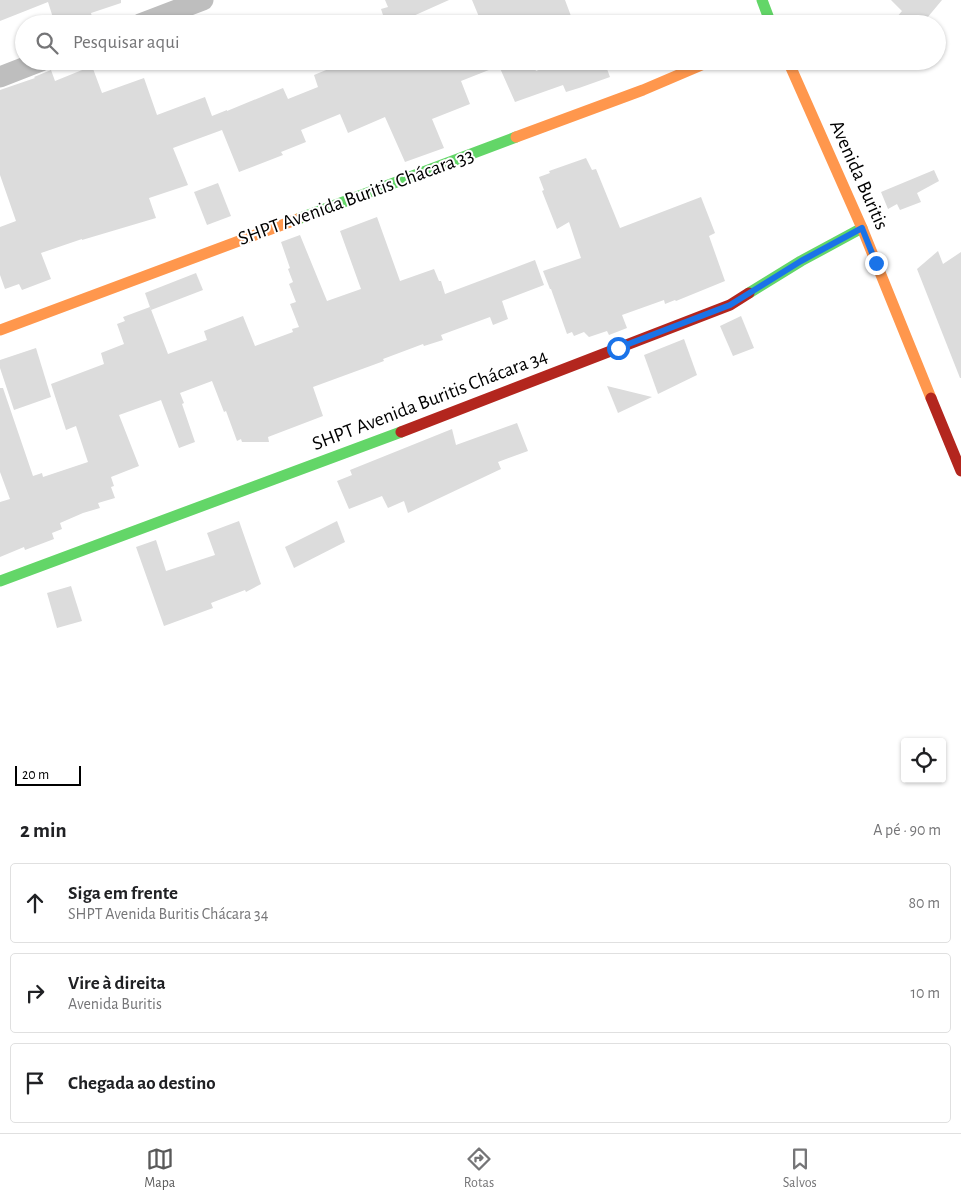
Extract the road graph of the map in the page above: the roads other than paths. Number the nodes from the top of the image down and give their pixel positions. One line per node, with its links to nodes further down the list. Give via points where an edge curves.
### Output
1 (203, 0): 3 (street)
2 (762, 0): 4 (street)
3 (164, 15)
4 (768, 15)
5 (18, 70): 8 (street)
6 (689, 70): 10 (street, SHPT Avenida Buritis Chácara 33)
7 (792, 70): 9 (street, Avenida Buritis)
8 (0, 77)
9 (862, 228): 11 (street, Avenida Buritis); 12 (street, SHPT Avenida Buritis Chácara 34, via 730,305)
10 (0, 330)
11 (961, 471)
12 (0, 581)

